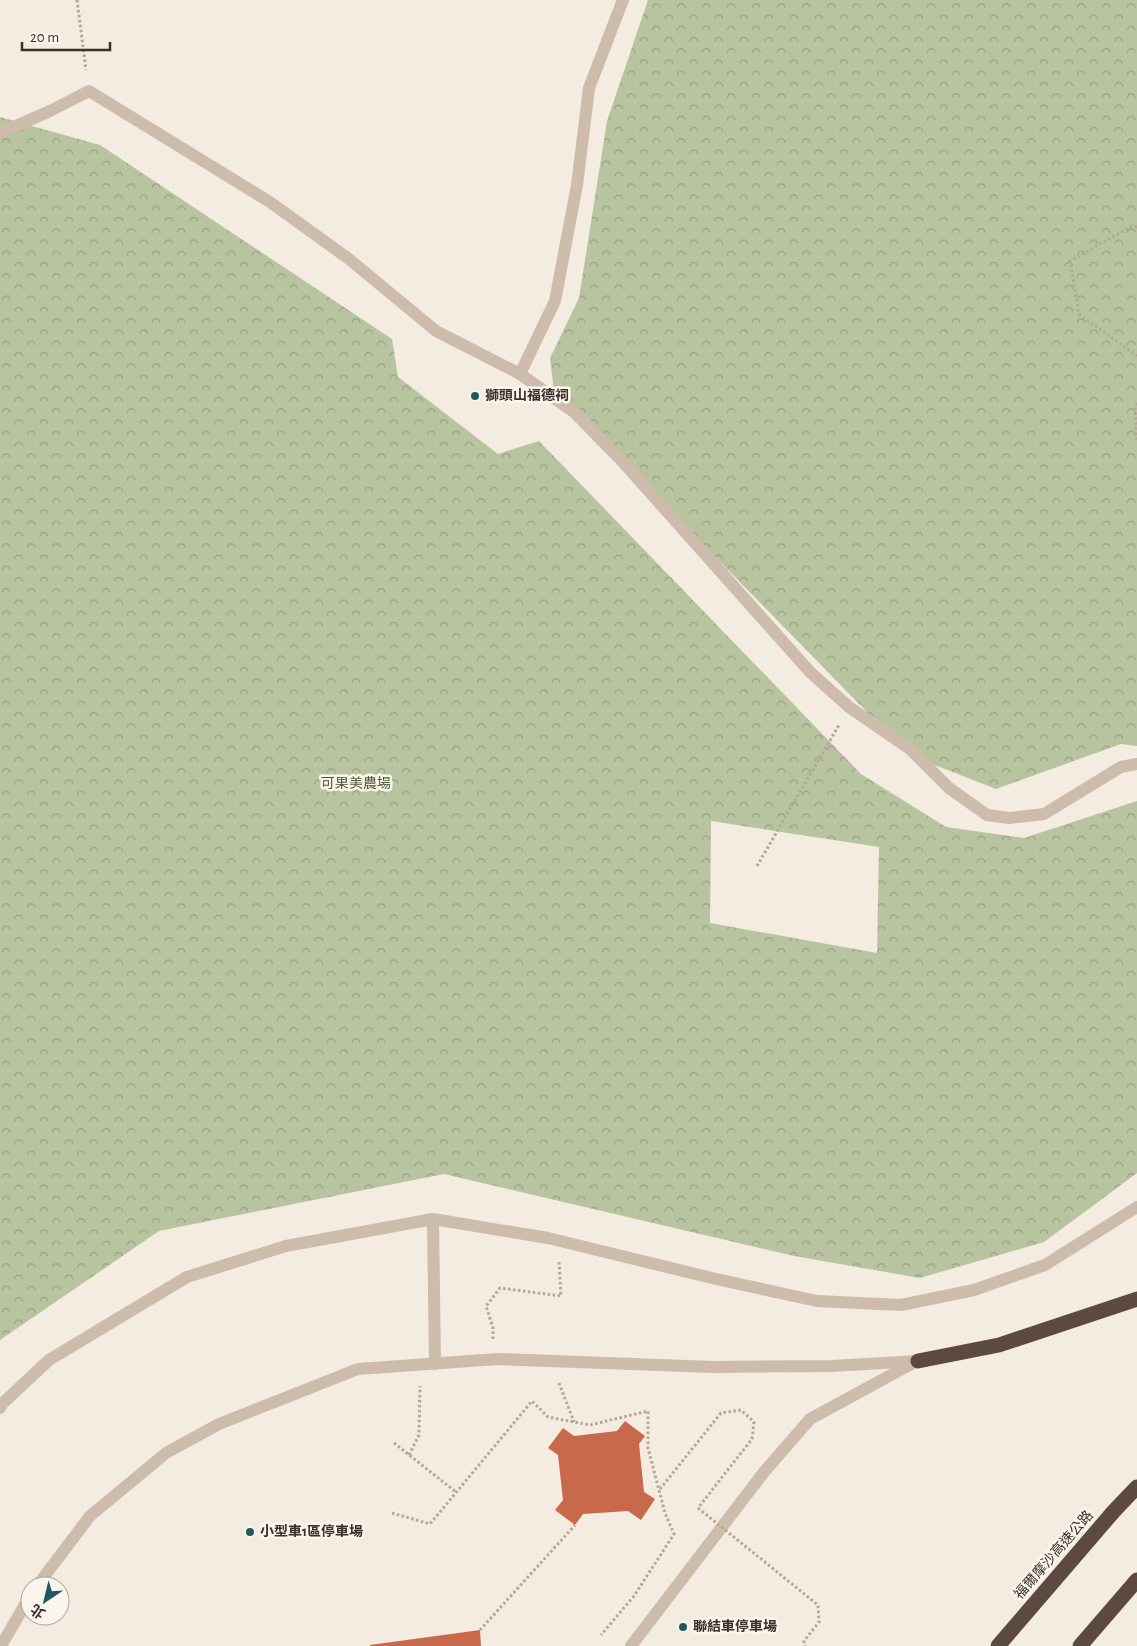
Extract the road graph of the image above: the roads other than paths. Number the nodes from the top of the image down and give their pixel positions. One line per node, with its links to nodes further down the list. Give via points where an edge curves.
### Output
1 (623, 0): 3 (street, via 589,88 555,301)
2 (0, 133): 3 (street, via 89,91 270,202 349,259 436,331)
3 (520, 374): 4 (street, via 574,412 622,461 810,672 849,707 910,750 949,788 987,815 1009,818 1044,814 1121,767)
4 (1137, 764)
5 (1137, 1206): 6 (street, via 1045,1264 974,1290 902,1305 817,1301 557,1240)
6 (433, 1219): 9 (street); 10 (street, via 286,1246 187,1277 49,1360)
7 (1137, 1299): 8 (highway, via 1000,1345)
8 (918, 1361): 9 (street, via 713,1367 493,1360); 16 (street, via 810,1419 764,1472)
9 (429, 1364): 12 (street, via 358,1370 265,1404 166,1453 90,1516)
10 (0, 1408)
11 (1137, 1487): 17 (highway, 福爾摩沙高速公路)
12 (45, 1576)
13 (1137, 1580): 18 (highway)
14 (20, 1613): 15 (street)
15 (1, 1646)
16 (631, 1646)
17 (998, 1646)
18 (1080, 1646)

